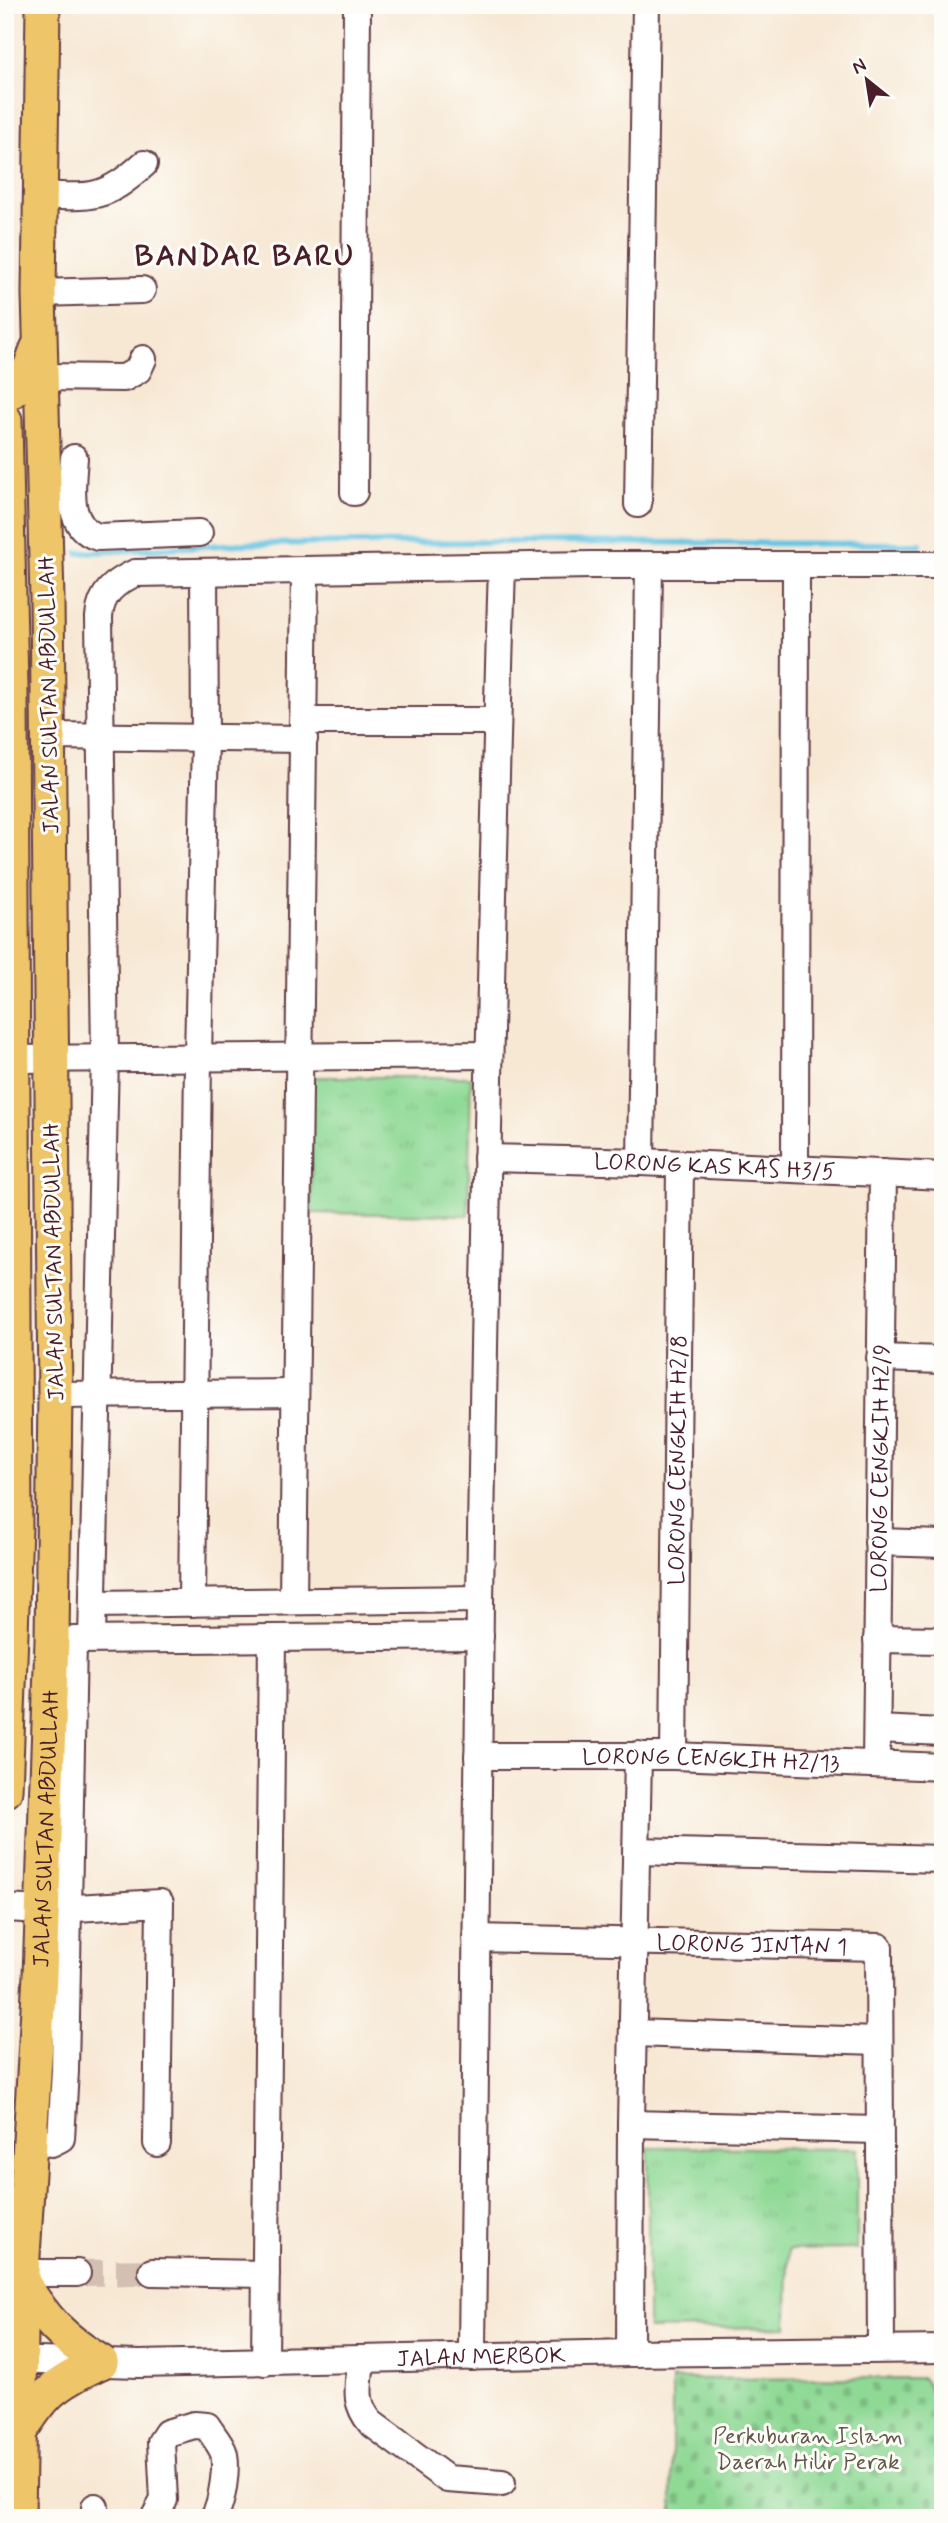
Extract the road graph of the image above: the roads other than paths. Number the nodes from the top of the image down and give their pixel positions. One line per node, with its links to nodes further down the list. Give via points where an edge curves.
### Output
1 (43, 5): 5 (main road, JALAN SULTAN ABDULLAH)
2 (357, 5): 14 (street)
3 (646, 5): 15 (street)
4 (144, 164): 5 (street, via 121,186 92,196)
5 (41, 195): 7 (main road, JALAN SULTAN ABDULLAH)
6 (142, 290): 7 (street)
7 (39, 293): 8 (main road, JALAN SULTAN ABDULLAH)
8 (40, 340): 10 (main road, JALAN SULTAN ABDULLAH); 11 (main road, via 25,381)
9 (143, 359): 10 (street, via 138,370 124,378)
10 (40, 377): 13 (main road, JALAN SULTAN ABDULLAH)
11 (5, 396): 13 (main road)
12 (5, 420): 17 (main road, JALAN SULTAN ABDULLAH)
13 (58, 464): 16 (street, via 78,524 89,534); 26 (main road, JALAN SULTAN ABDULLAH)
14 (354, 492)
15 (638, 504)
16 (200, 533)
17 (6, 543): 24 (main road, JALAN SULTAN ABDULLAH)
18 (796, 565): 19 (street); 20 (street); 41 (street)
19 (943, 565)
20 (649, 566): 21 (street); 39 (street)
21 (502, 567): 22 (street); 27 (street)
22 (305, 570): 23 (street); 28 (street)
23 (204, 572): 30 (street, via 135,573 106,592 99,606); 31 (street)
24 (7, 586): 25 (main road, JALAN SULTAN ABDULLAH)
25 (8, 685): 26 (street); 37 (main road, JALAN SULTAN ABDULLAH)
26 (48, 685): 29 (main road, JALAN SULTAN ABDULLAH)
27 (497, 721): 28 (street); 32 (street)
28 (303, 730): 31 (street); 33 (street)
29 (48, 736): 30 (street); 34 (main road, JALAN SULTAN ABDULLAH)
30 (100, 737): 31 (street); 35 (street)
31 (205, 739): 36 (street)
32 (489, 1055): 33 (street); 38 (street)
33 (298, 1056): 36 (street); 46 (street)
34 (51, 1057): 35 (street); 37 (street); 49 (main road, JALAN SULTAN ABDULLAH)
35 (105, 1057): 36 (street); 47 (street)
36 (198, 1057): 48 (street)
37 (13, 1059): 68 (main road, JALAN SULTAN ABDULLAH, via 15,1528)
38 (487, 1158): 39 (street, LORONG KAS KAS H3/5); 52 (street)
39 (641, 1162): 40 (street, LORONG KAS KAS H3/5)
40 (680, 1165): 41 (street, LORONG KAS KAS H3/5); 65 (street, LORONG CENGKIH H2/8)
41 (796, 1169): 42 (street, LORONG KAS KAS H3/5)
42 (883, 1173): 43 (street, LORONG KAS KAS H3/5); 44 (street, LORONG CENGKIH H2/9)
43 (943, 1176)
44 (880, 1358): 45 (street); 50 (street, LORONG CENGKIH H2/9)
45 (943, 1360)
46 (295, 1393): 48 (street); 53 (street)
47 (97, 1394): 48 (street); 49 (street); 55 (street)
48 (196, 1394): 54 (street)
49 (55, 1395): 59 (main road, JALAN SULTAN ABDULLAH)
50 (878, 1542): 51 (street); 58 (street, LORONG CENGKIH H2/9)
51 (943, 1544)
52 (481, 1599): 53 (street); 56 (street)
53 (293, 1601): 54 (street)
54 (192, 1603): 55 (street)
55 (93, 1604): 59 (street)
56 (480, 1636): 57 (street); 64 (street)
57 (272, 1638): 59 (street); 82 (street)
58 (877, 1639): 60 (street); 61 (street, LORONG CENGKIH H2/9)
59 (72, 1640): 72 (main road, JALAN SULTAN ABDULLAH)
60 (943, 1640)
61 (877, 1729): 62 (street); 66 (street, LORONG CENGKIH H2/9)
62 (943, 1732)
63 (638, 1755): 64 (street, LORONG CENGKIH H2/13); 65 (street, LORONG CENGKIH H2/13); 69 (street)
64 (478, 1756): 73 (street)
65 (674, 1756): 66 (street, LORONG CENGKIH H2/13)
66 (876, 1764): 67 (street, LORONG CENGKIH H2/13)
67 (943, 1767)
68 (5, 1791)
69 (636, 1851): 70 (street); 74 (street)
70 (943, 1859)
71 (5, 1908): 72 (street)
72 (55, 1909): 79 (street, via 160,1903); 83 (main road, JALAN SULTAN ABDULLAH, via 30,2140)
73 (476, 1938): 74 (street); 87 (street)
74 (635, 1941): 75 (street, LORONG JINTAN 1); 76 (street, LORONG JINTAN 1, via 879,1947)
75 (633, 2034): 76 (street); 77 (street, LORONG JINTAN 1)
76 (878, 2041): 78 (street, LORONG JINTAN 1)
77 (631, 2124): 78 (street); 86 (street, LORONG JINTAN 1)
78 (878, 2130): 84 (street, LORONG JINTAN 1)
79 (157, 2143)
80 (152, 2272): 82 (street)
81 (77, 2273): 83 (street)
82 (266, 2274): 91 (street)
83 (22, 2277): 88 (main road, JALAN SULTAN ABDULLAH); 90 (main road, via 47,2320 77,2348)
84 (881, 2349): 85 (street, JALAN MERBOK); 86 (street, JALAN MERBOK)
85 (943, 2349)
86 (630, 2353): 87 (street, JALAN MERBOK)
87 (471, 2357): 89 (street, JALAN MERBOK)
88 (13, 2360): 90 (street, JALAN MERBOK); 92 (main road, JALAN SULTAN ABDULLAH)
89 (360, 2360): 91 (street, JALAN MERBOK); 93 (street, via 358,2403 371,2423 447,2479)
90 (101, 2362): 91 (street, JALAN MERBOK); 92 (main road, via 55,2386)
91 (265, 2362)
92 (18, 2435): 94 (main road, JALAN SULTAN ABDULLAH)
93 (502, 2483)
94 (18, 2518)
95 (154, 2518): 96 (street, via 165,2491 161,2442 167,2433 194,2425 207,2426 225,2463)
96 (213, 2518)

